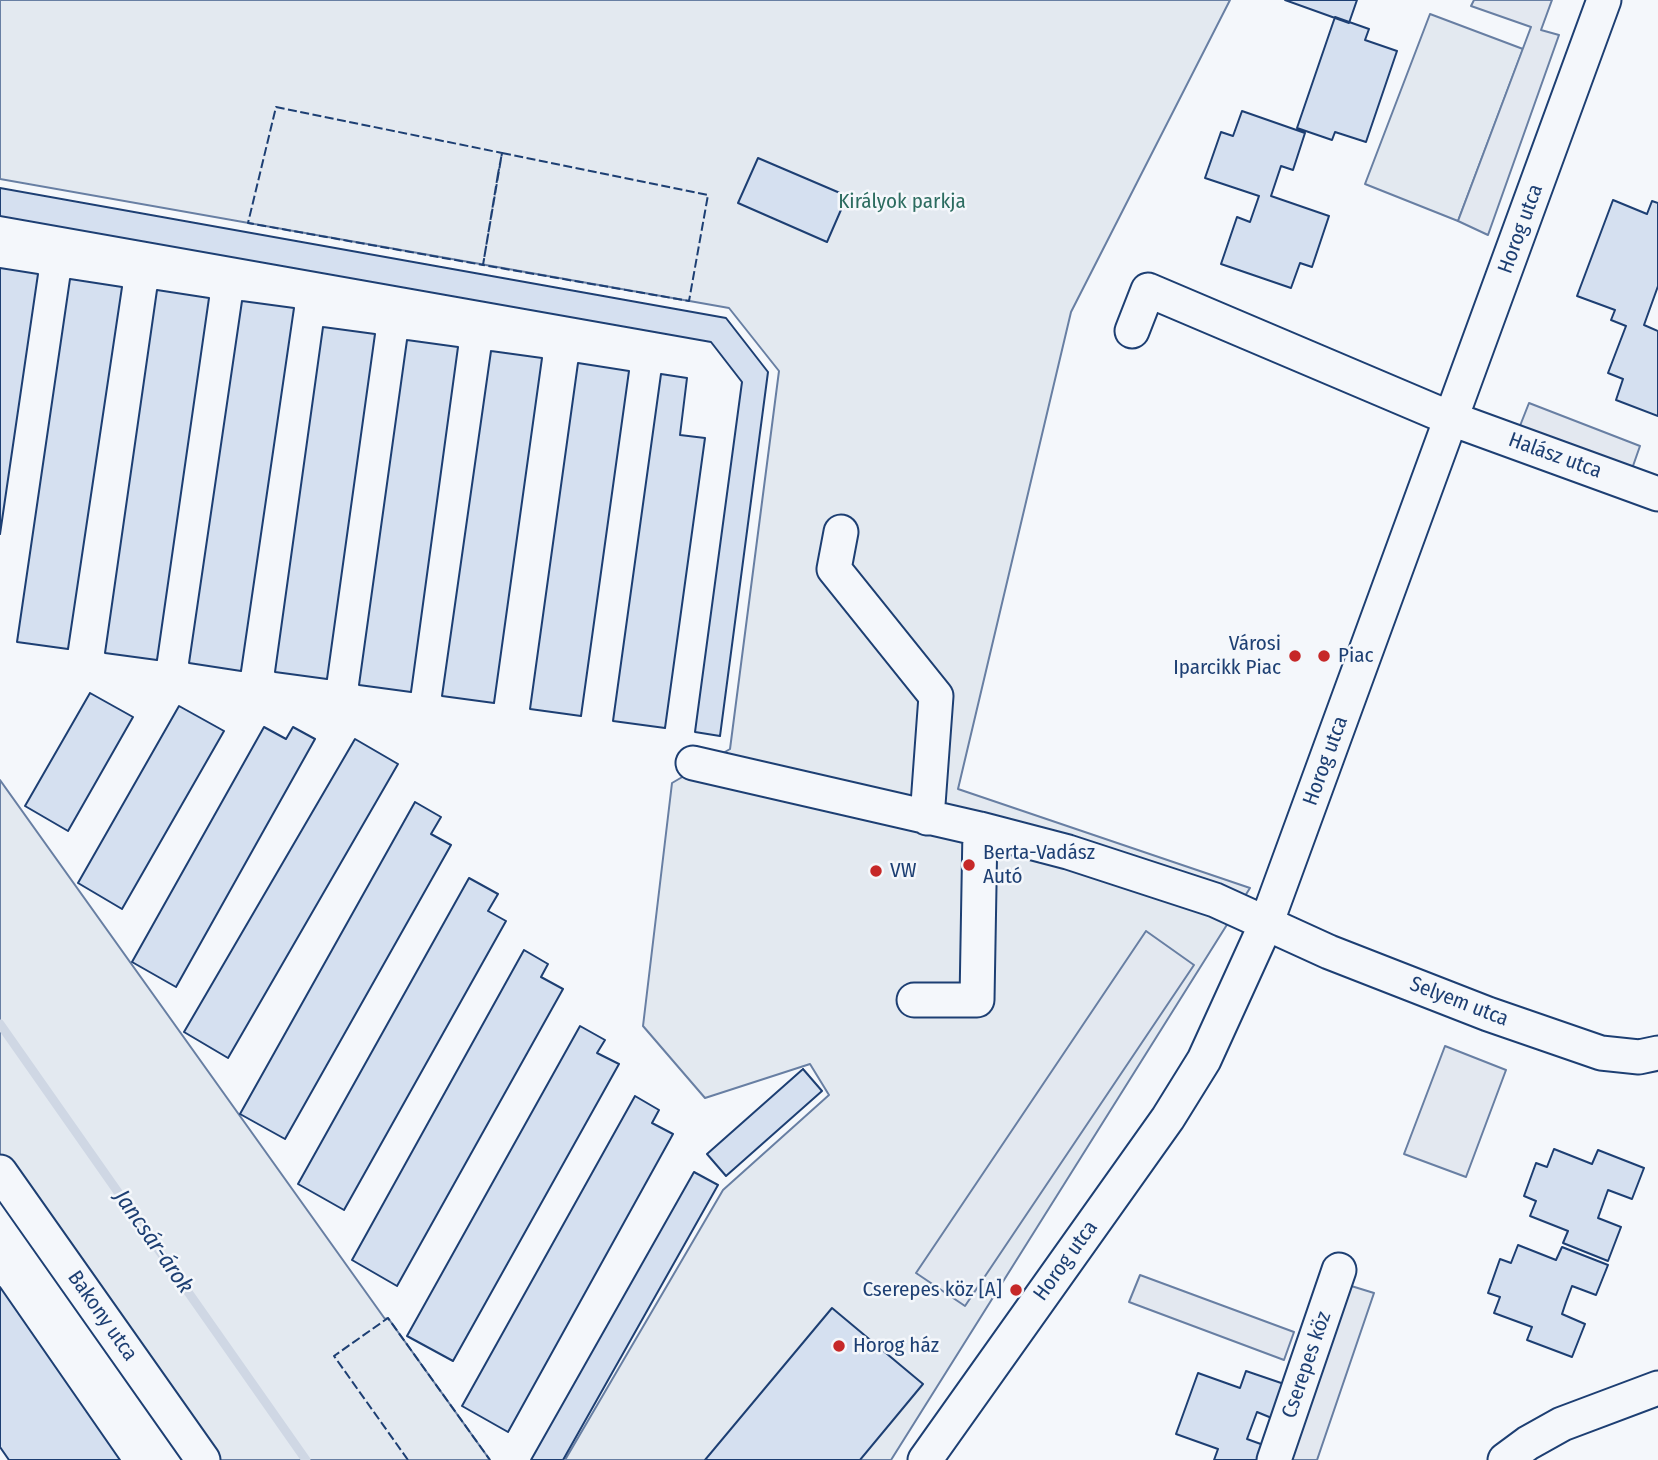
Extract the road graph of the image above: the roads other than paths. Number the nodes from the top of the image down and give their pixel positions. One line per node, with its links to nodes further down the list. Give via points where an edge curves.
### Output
1 (1604, 0): 3 (street, Horog utca)
2 (1132, 331): 3 (street, Halász utca, via 1148,289)
3 (1452, 419): 4 (street, Halász utca); 9 (street, Horog utca)
4 (1658, 494)
5 (841, 532): 7 (street, via 834,569 936,696)
6 (693, 763): 7 (street, Selyem utca)
7 (927, 818): 8 (street, Selyem utca)
8 (980, 829): 9 (street, Selyem utca, via 1215,900); 10 (street, via 977,1000)
9 (1266, 924): 11 (street, Selyem utca, via 1488,1014 1601,1053 1639,1057); 15 (street, Horog utca, via 1204,1060)
10 (914, 1000)
11 (1658, 1053)
12 (0, 1172): 16 (street, Bakony utca)
13 (1339, 1270): 17 (street, Cserepes köz)
14 (1658, 1388): 18 (street, via 1562,1424)
15 (938, 1454)
16 (201, 1459)
17 (1274, 1460)
18 (1505, 1460)

